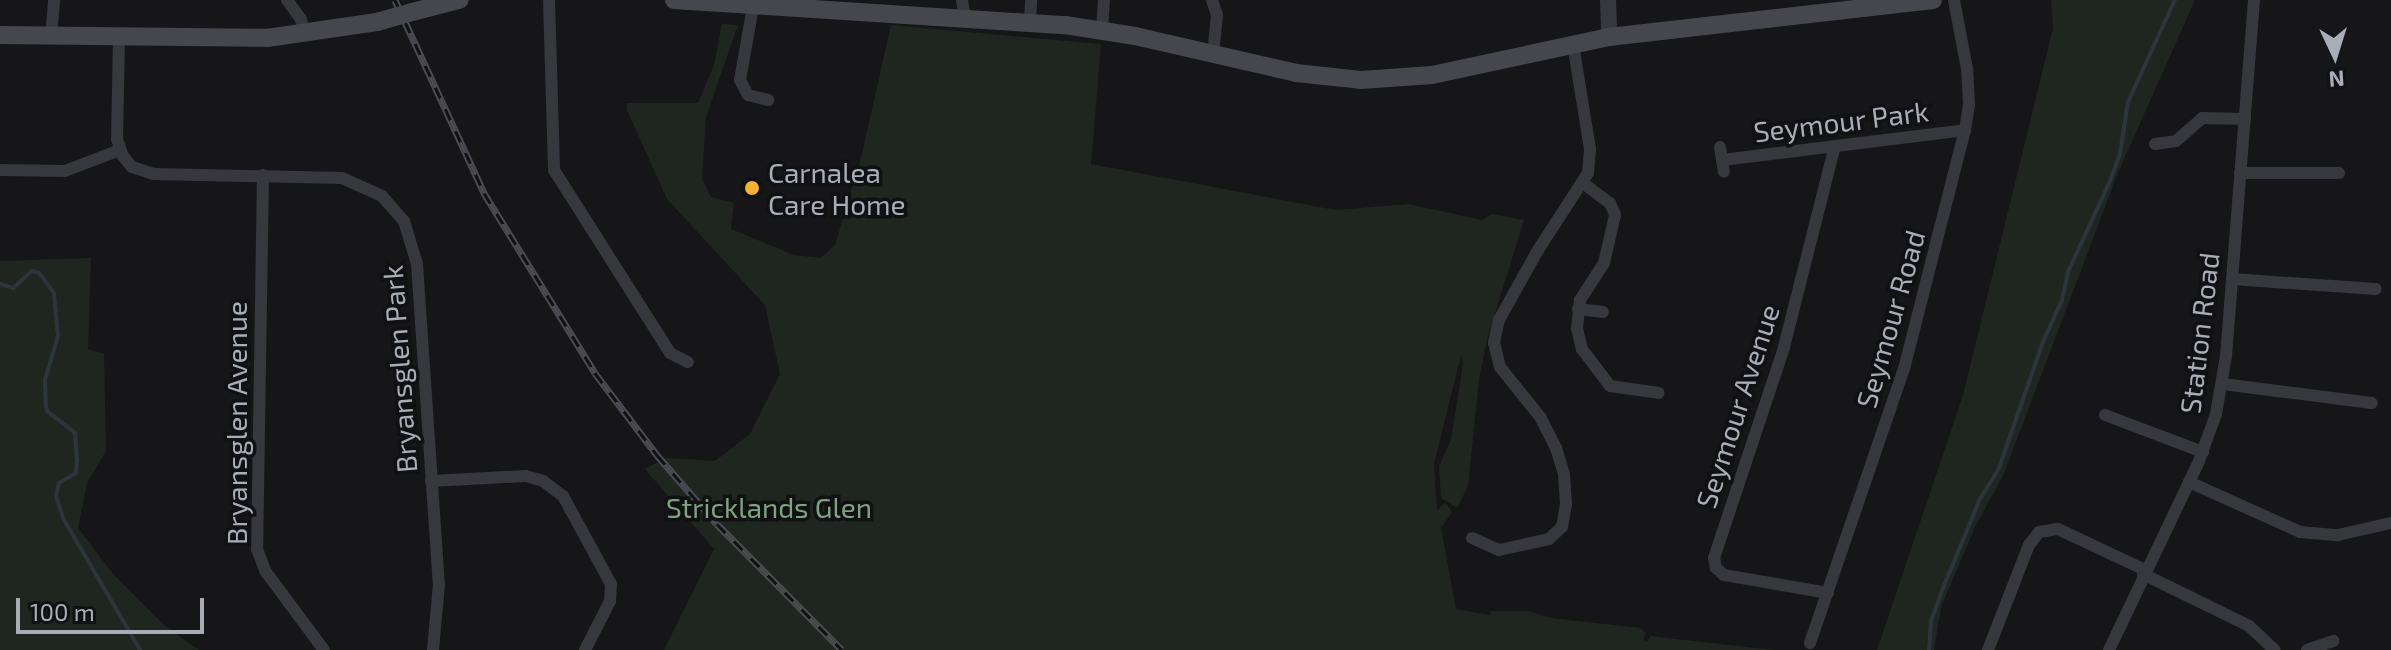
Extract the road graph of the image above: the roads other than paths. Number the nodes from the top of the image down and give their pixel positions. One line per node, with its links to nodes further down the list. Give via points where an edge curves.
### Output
1 (54, 0): 21 (street)
2 (287, 0): 20 (street, via 301,19)
3 (459, 0): 20 (main road, bridge)
4 (549, 0): 42 (street, via 554,170 670,353)
5 (674, 0): 14 (main road)
6 (1031, 0): 17 (street)
7 (1104, 0): 18 (street)
8 (1212, 0): 25 (street, via 1217,15)
9 (1608, 0): 23 (street)
10 (1933, 0): 23 (main road)
11 (1954, 0): 28 (street, Seymour Road, via 1967,69)
12 (2254, 0): 27 (street, Station Road)
13 (790, 5): 14 (main road); 15 (main road)
14 (753, 7): 26 (street, via 740,80 748,95)
15 (903, 8): 16 (main road)
16 (964, 9): 17 (main road)
17 (1030, 22): 18 (main road)
18 (1102, 29): 25 (main road)
19 (0, 35): 21 (main road)
20 (304, 35): 22 (main road)
21 (51, 36): 22 (main road)
22 (119, 37): 31 (street)
23 (1609, 37): 24 (main road)
24 (1573, 44): 25 (main road, via 1385,80 1306,75); 37 (street, via 1590,149)
25 (1213, 55)
26 (768, 100)
27 (2245, 119): 29 (street, via 2202,118 2176,141); 34 (street, Station Road)
28 (1965, 130): 30 (street, Seymour Park); 53 (street, Seymour Road, via 1904,369)
29 (2155, 144)
30 (1835, 146): 32 (street, Seymour Park); 53 (street, Seymour Avenue, via 1784,347 1714,558 1724,575)
31 (120, 150): 33 (street, via 65,171); 36 (street, Bryansglen Park, via 127,162 145,173)
32 (1722, 160)
33 (0, 170)
34 (2240, 173): 35 (street); 38 (street, Station Road)
35 (2339, 173)
36 (263, 175): 48 (street, Bryansglen Park, via 352,180 382,196 404,221 417,264); 56 (street, Bryansglen Avenue, via 257,549 272,580)
37 (1583, 183): 40 (street, via 1610,203 1615,215 1604,263 1583,292); 51 (street, via 1499,320 1494,343 1500,367 1541,418 1561,459 1566,489 1562,527 1549,539 1499,550)
38 (2232, 279): 39 (street); 43 (street, Station Road)
39 (2376, 289)
40 (1578, 309): 41 (street); 44 (street, via 1582,349 1605,381 1618,389)
41 (1603, 312)
42 (688, 362)
43 (2223, 384): 45 (street); 47 (street, Station Road)
44 (1659, 393)
45 (2372, 403)
46 (2105, 415): 47 (street)
47 (2203, 452): 49 (street, Station Road)
48 (431, 481): 57 (street, Bryansglen Park, via 439,584); 58 (street, via 526,476 563,496 611,584 610,601)
49 (2189, 482): 50 (street, via 2300,532 2338,535); 52 (street, Station Road)
50 (2391, 523)
51 (1472, 538)
52 (2144, 572): 59 (street, via 2058,529 2039,532 2029,545); 60 (street, Station Road); 61 (street, via 2249,626)
53 (1828, 593): 55 (street, Seymour Road)
54 (2333, 641): 62 (street)
55 (1810, 643)
56 (324, 650)
57 (433, 650)
58 (585, 650)
59 (1988, 650)
60 (2109, 650)
61 (2275, 650)
62 (2307, 650)

